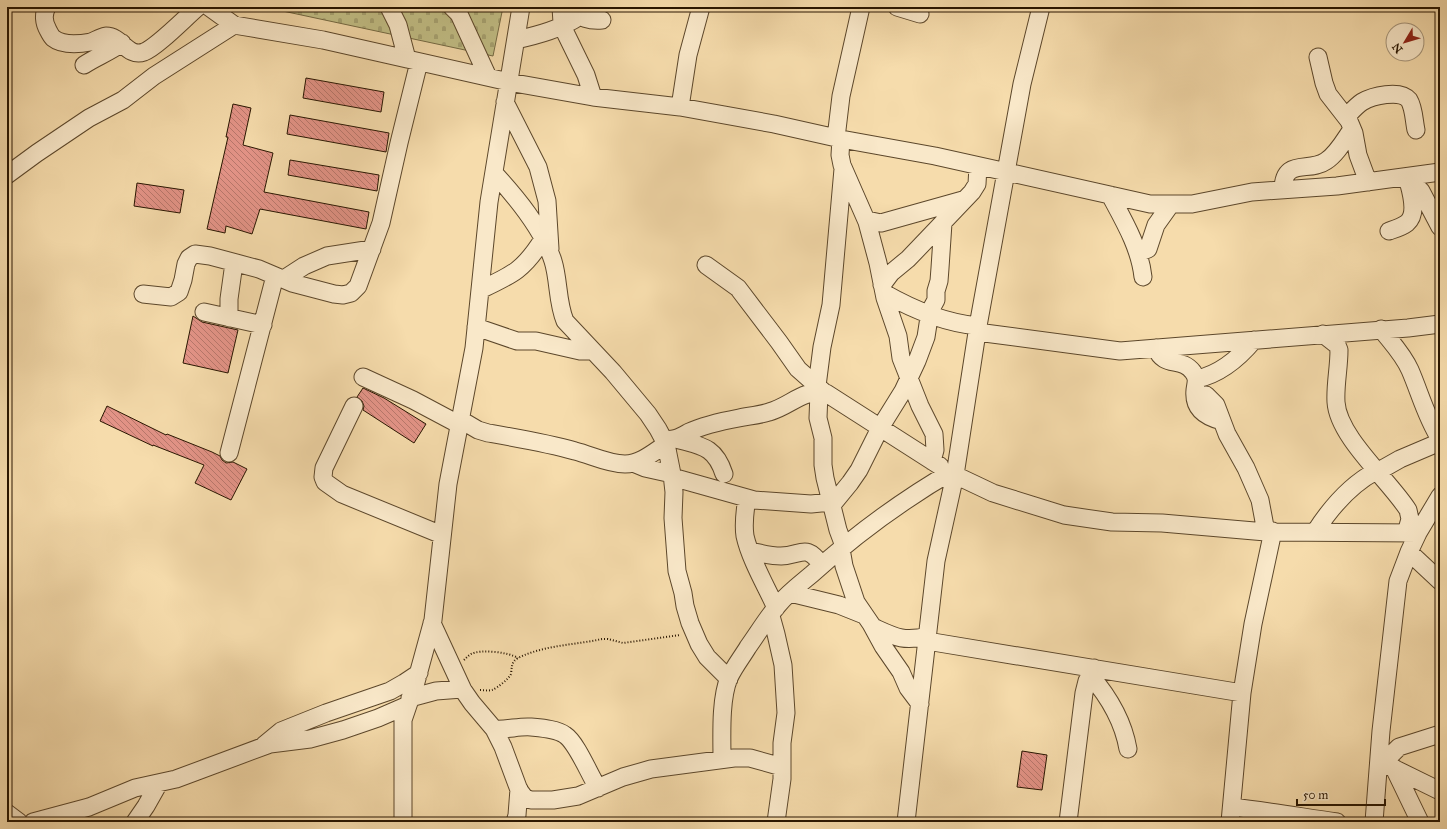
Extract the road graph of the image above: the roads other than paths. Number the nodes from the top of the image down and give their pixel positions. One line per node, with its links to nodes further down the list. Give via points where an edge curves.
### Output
1 (47, 7): 19 (street, via 45,25 52,38 68,44 91,42 106,36)
2 (198, 7): 19 (street, via 144,52 132,52)
3 (209, 7): 16 (street)
4 (389, 7): 21 (street)
5 (452, 7): 23 (street, via 459,14)
6 (521, 7): 18 (street)
7 (560, 7): 17 (street)
8 (566, 7): 14 (street)
9 (701, 7): 27 (street, via 688,55)
10 (861, 7): 30 (street, via 841,96)
11 (897, 7): 13 (street)
12 (1041, 7): 35 (street, via 1022,84)
13 (920, 14)
14 (580, 16): 15 (street, via 589,20); 17 (street)
15 (602, 20)
16 (234, 25): 21 (street, via 323,40); 36 (street, via 154,76 123,100 89,118)
17 (563, 26): 18 (street); 25 (street, via 586,75)
18 (516, 40): 24 (street)
19 (122, 43): 22 (street)
20 (1318, 57): 28 (street, via 1328,94)
21 (413, 60): 23 (street); 48 (street, via 381,223)
22 (84, 65)
23 (488, 77): 24 (street)
24 (508, 82): 25 (street); 26 (street)
25 (593, 97): 27 (street)
26 (505, 102): 34 (street); 50 (street, via 538,167 547,201)
27 (680, 107): 30 (street)
28 (1349, 123): 29 (street, via 1363,102 1381,95 1399,95 1407,98 1411,104); 38 (street); 39 (street, via 1331,158 1320,164 1290,170 1283,181)
29 (1416, 130)
30 (839, 138): 31 (street); 32 (street)
31 (978, 166): 35 (street); 41 (street, via 977,184)
32 (843, 168): 43 (street); 73 (street, via 831,305 822,347)
33 (1440, 172): 37 (street)
34 (494, 173): 47 (street); 56 (street)
35 (1006, 173): 40 (street); 64 (street)
36 (7, 175)
37 (1408, 181): 38 (street); 45 (street, via 1421,191); 46 (street, via 1413,208 1411,218)
38 (1368, 182): 39 (street)
39 (1283, 190): 42 (street, via 1252,192 1192,204)
40 (1110, 195): 42 (street, via 1150,204); 49 (street)
41 (964, 200): 43 (street, via 881,223); 44 (street)
42 (1171, 204): 49 (street, via 1156,225 1148,249)
43 (866, 220): 55 (street)
44 (943, 222): 55 (street, via 891,273); 59 (street, via 939,281)
45 (1440, 227)
46 (1389, 231)
47 (543, 239): 50 (street); 56 (street, via 520,268 508,277)
48 (372, 249): 54 (street, via 327,256); 54 (street, via 358,286 351,293 334,294)
49 (1138, 254): 53 (street)
50 (551, 256): 69 (street, via 561,312 565,321)
51 (234, 263): 54 (street, via 260,269); 57 (street, via 195,254 186,264 179,292 171,297); 60 (street)
52 (706, 265): 73 (street, via 738,288 798,369)
53 (1143, 277)
54 (280, 278): 62 (street)
55 (883, 289): 59 (street, via 901,302); 71 (street)
56 (480, 290): 63 (street)
57 (143, 294)
58 (204, 312): 60 (street)
59 (930, 314): 64 (street); 71 (street, via 926,337)
60 (229, 318): 62 (street)
61 (1440, 324): 65 (street)
62 (263, 325): 81 (street)
63 (476, 327): 69 (street, via 517,342 536,341 580,351); 77 (street)
64 (978, 329): 68 (street, via 1120,351); 84 (street)
65 (1381, 329): 66 (street); 79 (street, via 1410,370)
66 (1323, 334): 67 (street); 85 (street, via 1339,350 1336,402 1341,423)
67 (1254, 340): 68 (street); 72 (street, via 1243,354 1214,373)
68 (1156, 348): 72 (street, via 1163,359 1186,365)
69 (592, 351): 80 (street, via 613,372)
70 (364, 377): 77 (street)
71 (909, 379): 78 (street); 82 (street, via 934,434)
72 (1197, 379): 76 (street, via 1195,396 1199,409 1208,417)
73 (820, 390): 78 (street); 80 (street, via 805,394 770,412 702,428); 90 (street, via 818,418 823,465)
74 (1206, 395): 76 (street, via 1216,405)
75 (354, 406): 94 (street, via 324,468 325,482 342,494)
76 (1222, 421): 91 (street, via 1260,500)
77 (461, 423): 83 (street, via 488,433 559,446 612,463); 94 (street, via 448,484)
78 (880, 428): 82 (street); 90 (street, via 856,474)
79 (1439, 436): 85 (street)
80 (668, 441): 83 (street, via 649,456); 86 (street, via 710,450 716,456); 87 (street)
81 (229, 453)
82 (932, 461): 84 (street)
83 (632, 463): 87 (street)
84 (953, 472): 91 (street, via 993,493 1064,515 1112,522 1162,523); 95 (street, via 902,502); 104 (street, via 936,561)
85 (1377, 472): 92 (street, via 1367,476 1342,497); 93 (street, via 1408,510)
86 (724, 474)
87 (672, 476): 89 (street); 107 (street, via 677,571 685,606 699,644 707,657)
88 (1440, 496): 93 (street)
89 (747, 498): 90 (street, via 811,504); 96 (street, via 744,516 745,535)
90 (832, 503): 95 (street)
91 (1270, 532): 92 (street); 109 (street)
92 (1315, 532): 93 (street)
93 (1412, 533): 97 (street)
94 (442, 535): 103 (street)
95 (842, 548): 98 (street); 102 (street, via 856,602)
96 (750, 551): 98 (street, via 782,556 806,552 811,553); 101 (street)
97 (1409, 552): 99 (street); 117 (street, via 1398,580)
98 (822, 565): 100 (street)
99 (1440, 581)
100 (790, 593): 101 (street); 102 (street, via 839,605)
101 (774, 612): 107 (street); 118 (street, via 783,665 786,713)
102 (869, 621): 104 (street, via 901,639); 111 (street)
103 (432, 623): 106 (street); 108 (street)
104 (927, 639): 105 (street); 111 (street)
105 (1092, 672): 109 (street); 115 (street, via 1121,722); 132 (street, via 1084,693)
106 (419, 673): 110 (street); 114 (street, via 390,691 281,731)
107 (729, 679): 116 (street, via 724,698)
108 (463, 690): 110 (street, via 436,692); 112 (street)
109 (1242, 693): 124 (street)
110 (409, 702): 114 (street, via 378,718 343,730 310,739 270,744); 128 (street, via 403,720)
111 (920, 704): 131 (street)
112 (494, 729): 120 (street, via 531,727 565,735 572,742); 121 (street)
113 (1440, 734): 117 (street, via 1399,747)
114 (260, 749): 119 (street)
115 (1128, 749)
116 (722, 759): 118 (street, via 750,758); 120 (street, via 651,769)
117 (1385, 764): 122 (street); 134 (street); 135 (street)
118 (782, 767): 130 (street)
119 (158, 783): 126 (street, via 135,788 89,807); 127 (street)
120 (598, 788): 121 (street, via 578,796 540,802 525,798)
121 (519, 789): 129 (street)
122 (1440, 791)
123 (7, 813): 125 (street)
124 (1231, 814): 133 (street, via 1271,811)
125 (18, 822)
126 (33, 822)
127 (135, 822)
128 (403, 822)
129 (515, 822)
130 (776, 822)
131 (906, 822)
132 (1068, 822)
133 (1337, 822)
134 (1374, 822)
135 (1420, 822)

